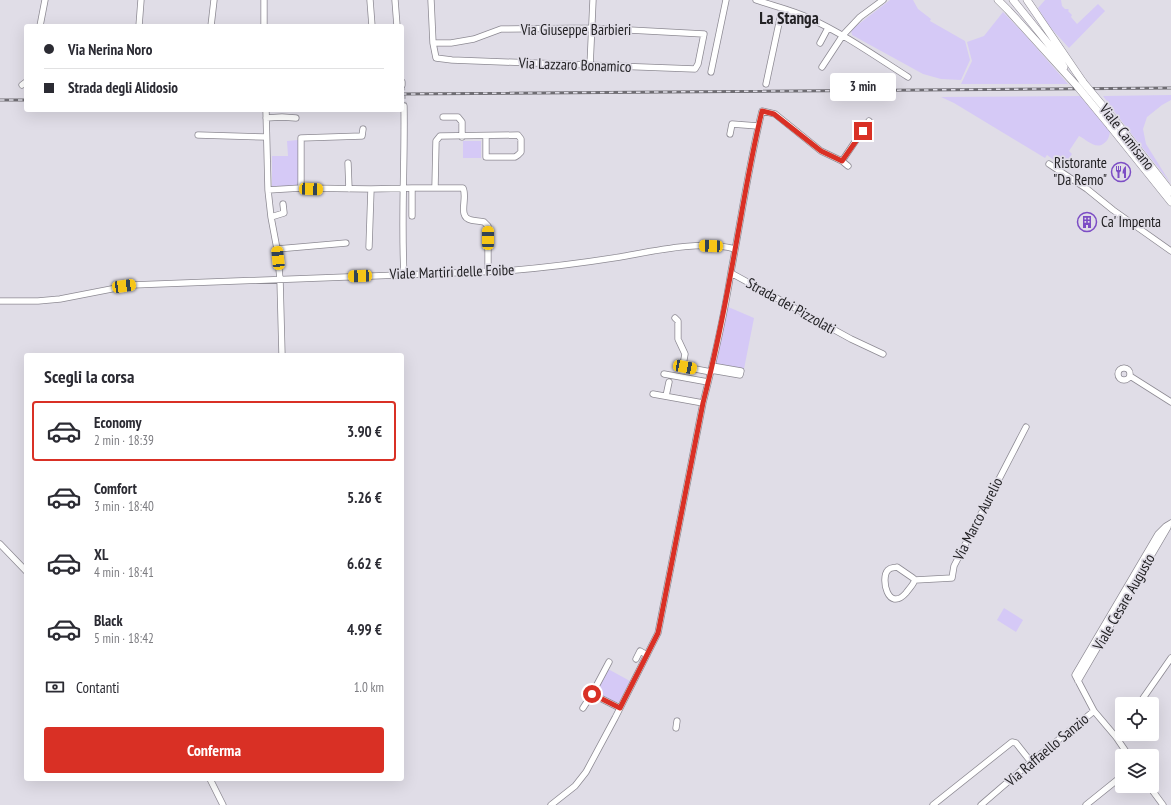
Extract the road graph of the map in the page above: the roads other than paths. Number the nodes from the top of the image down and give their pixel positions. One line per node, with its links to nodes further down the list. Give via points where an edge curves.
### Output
1 (45, 0): 17 (street)
2 (141, 0): 18 (street)
3 (214, 0): 19 (street)
4 (264, 0): 20 (street)
5 (370, 0): 21 (street)
6 (395, 0): 22 (street)
7 (431, 0): 26 (street)
8 (593, 0): 23 (street)
9 (726, 0): 32 (street)
10 (756, 0): 15 (street)
11 (884, 0): 25 (street, via 860,17)
12 (998, 0): 36 (main road)
13 (1013, 0): 29 (main road)
14 (1027, 0): 34 (main road)
15 (763, 1): 16 (street)
16 (782, 8): 24 (street); 35 (street)
17 (40, 24)
18 (139, 24)
19 (211, 24)
20 (264, 24)
21 (372, 24)
22 (397, 24)
23 (592, 28): 26 (street, Via Giuseppe Barbieri, via 501,29 474,39); 28 (street, Via Giuseppe Barbieri, via 704,34); 30 (street)
24 (828, 28): 25 (street); 27 (street)
25 (843, 35): 31 (street); 33 (street)
26 (433, 43): 30 (street, Via Lazzaro Bonamico, via 436,58)
27 (820, 43)
28 (701, 50): 30 (street, Via Lazzaro Bonamico, via 695,69)
29 (1055, 52): 34 (main road); 36 (main road)
30 (590, 66)
31 (822, 67)
32 (712, 72)
33 (908, 77)
34 (1084, 82): 43 (main road, Viale Camisano, bridge)
35 (766, 84)
36 (1077, 86): 43 (main road, Viale Camisano, bridge)
37 (266, 112): 40 (street)
38 (404, 112): 57 (street)
39 (443, 117): 49 (street, via 458,117 462,122)
40 (266, 118): 41 (street); 48 (street)
41 (296, 118)
42 (870, 121): 51 (street)
43 (1113, 124): 62 (main road, Viale Camisano); 63 (main road, Viale Camisano)
44 (758, 126): 46 (street, via 732,124); 51 (street, Strada dei Pizzolati, via 762,111 774,114 821,151); 70 (street, Strada dei Pizzolati)
45 (363, 130): 56 (street, via 362,136 301,138)
46 (730, 134)
47 (198, 135): 48 (street)
48 (266, 136): 61 (street)
49 (462, 136): 50 (street); 55 (street, via 440,136 437,139)
50 (486, 136): 50 (street, via 486,157 515,157 521,152 521,139 518,136)
51 (842, 161): 54 (street)
52 (348, 163): 59 (street)
53 (1049, 164): 71 (street)
54 (848, 166)
55 (435, 187): 58 (street); 72 (street, via 463,188 463,212 466,218 484,222 488,226)
56 (302, 188): 59 (street); 61 (street)
57 (403, 188): 58 (street); 60 (street); 74 (street)
58 (412, 188): 65 (street)
59 (349, 189): 60 (street)
60 (371, 189): 68 (street)
61 (268, 190): 66 (street)
62 (1171, 192)
63 (1171, 202)
64 (283, 204): 66 (street, via 284,213)
65 (412, 216)
66 (271, 217): 69 (street)
67 (346, 243): 69 (street)
68 (369, 247)
69 (277, 249): 75 (street)
70 (735, 249): 72 (street, Viale Martiri delle Foibe, via 699,246 673,248 527,269); 73 (street, Strada dei Pizzolati)
71 (1171, 251)
72 (488, 271): 74 (street, Viale Martiri delle Foibe)
73 (731, 273): 79 (street, Strada dei Pizzolati, via 852,342); 80 (street, Strada dei Pizzolati)
74 (404, 274): 75 (street, Viale Martiri delle Foibe)
75 (280, 279): 76 (street, Viale Martiri delle Foibe, via 132,285 60,299); 78 (street)
76 (0, 300)
77 (675, 318): 80 (street, via 678,322 678,339 685,354 683,365)
78 (282, 353)
79 (883, 354)
80 (711, 369): 82 (street, via 741,371); 85 (street, Strada dei Pizzolati)
81 (664, 374): 85 (street)
82 (740, 375)
83 (1130, 376): 88 (street)
84 (669, 382): 87 (street)
85 (708, 382): 89 (street, Strada dei Pizzolati)
86 (653, 394): 87 (street)
87 (666, 396): 89 (street)
88 (1171, 402)
89 (703, 403): 95 (street, Strada dei Pizzolati, via 658,633)
90 (1026, 427): 94 (street, Via Marco Aurelio, via 954,566 952,578)
91 (1171, 524): 99 (street, Viale Cesare Augusto); 99 (street, Viale Cesare Augusto, via 1158,534 1075,675)
92 (0, 544): 93 (street)
93 (24, 569)
94 (915, 580): 94 (street, via 901,599 896,600 887,594 886,573 891,568 897,567)
95 (647, 655): 97 (street, via 640,651); 103 (street, Strada dei Pizzolati)
96 (1171, 658): 101 (street)
97 (636, 659)
98 (610, 662): 100 (street)
99 (1078, 681): 104 (street)
100 (592, 694): 102 (street); 103 (street)
101 (1144, 697)
102 (583, 708)
103 (620, 708): 113 (street, Strada dei Pizzolati, via 586,772 575,786)
104 (1094, 711): 107 (street); 108 (street, Via Raffaello Sanzio)
105 (678, 721): 106 (street)
106 (676, 728)
107 (1115, 736)
108 (1031, 762): 114 (street, via 1016,743 1012,742); 115 (street, Via Raffaello Sanzio)
109 (211, 781): 112 (street)
110 (1115, 782): 116 (street)
111 (1154, 793): 117 (street)
112 (223, 805)
113 (551, 805)
114 (932, 805)
115 (981, 805)
116 (1086, 805)
117 (1163, 805)

